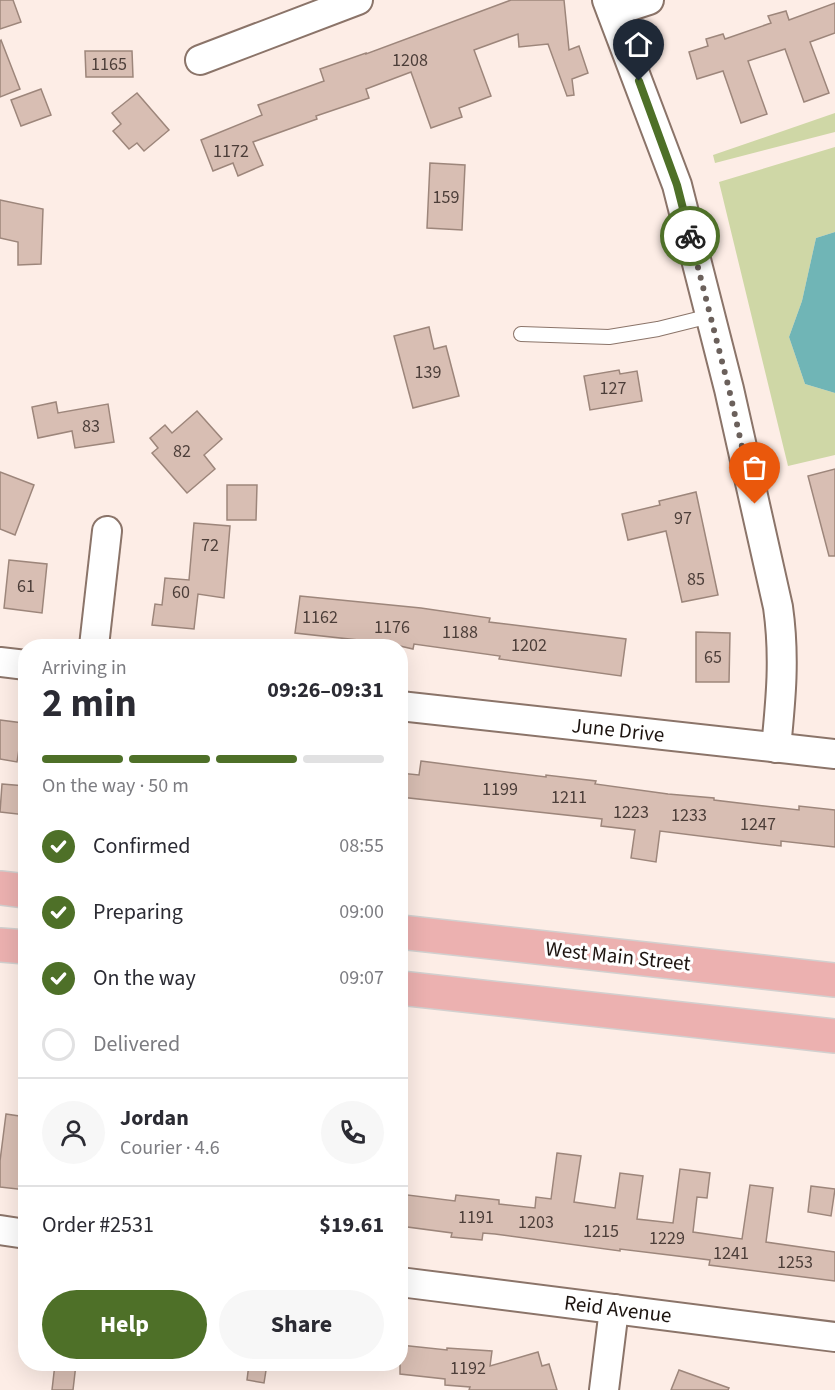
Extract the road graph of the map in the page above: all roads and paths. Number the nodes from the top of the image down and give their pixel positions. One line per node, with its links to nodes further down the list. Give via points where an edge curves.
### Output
1 (358, 0): 4 (street)
2 (649, 0): 3 (street)
3 (610, 6): 5 (street, via 677,185)
4 (200, 60)
5 (710, 316): 6 (lane, via 609,337); 12 (street, via 778,607 783,667)
6 (521, 334)
7 (107, 531): 8 (street)
8 (95, 639)
9 (0, 662): 10 (street)
10 (18, 664)
11 (408, 707): 12 (street, June Drive)
12 (776, 748): 13 (street, June Drive)
13 (835, 754)
14 (0, 888): 15 (main road)
15 (18, 890)
16 (408, 933): 19 (main road, West Main Street)
17 (0, 945): 18 (main road)
18 (18, 946)
19 (835, 980)
20 (408, 989): 21 (main road)
21 (835, 1036)
22 (0, 1230): 23 (street)
23 (18, 1233)
24 (408, 1283): 25 (street, Reid Avenue)
25 (614, 1309): 26 (street, Reid Avenue); 27 (street)
26 (835, 1337)
27 (604, 1390)

